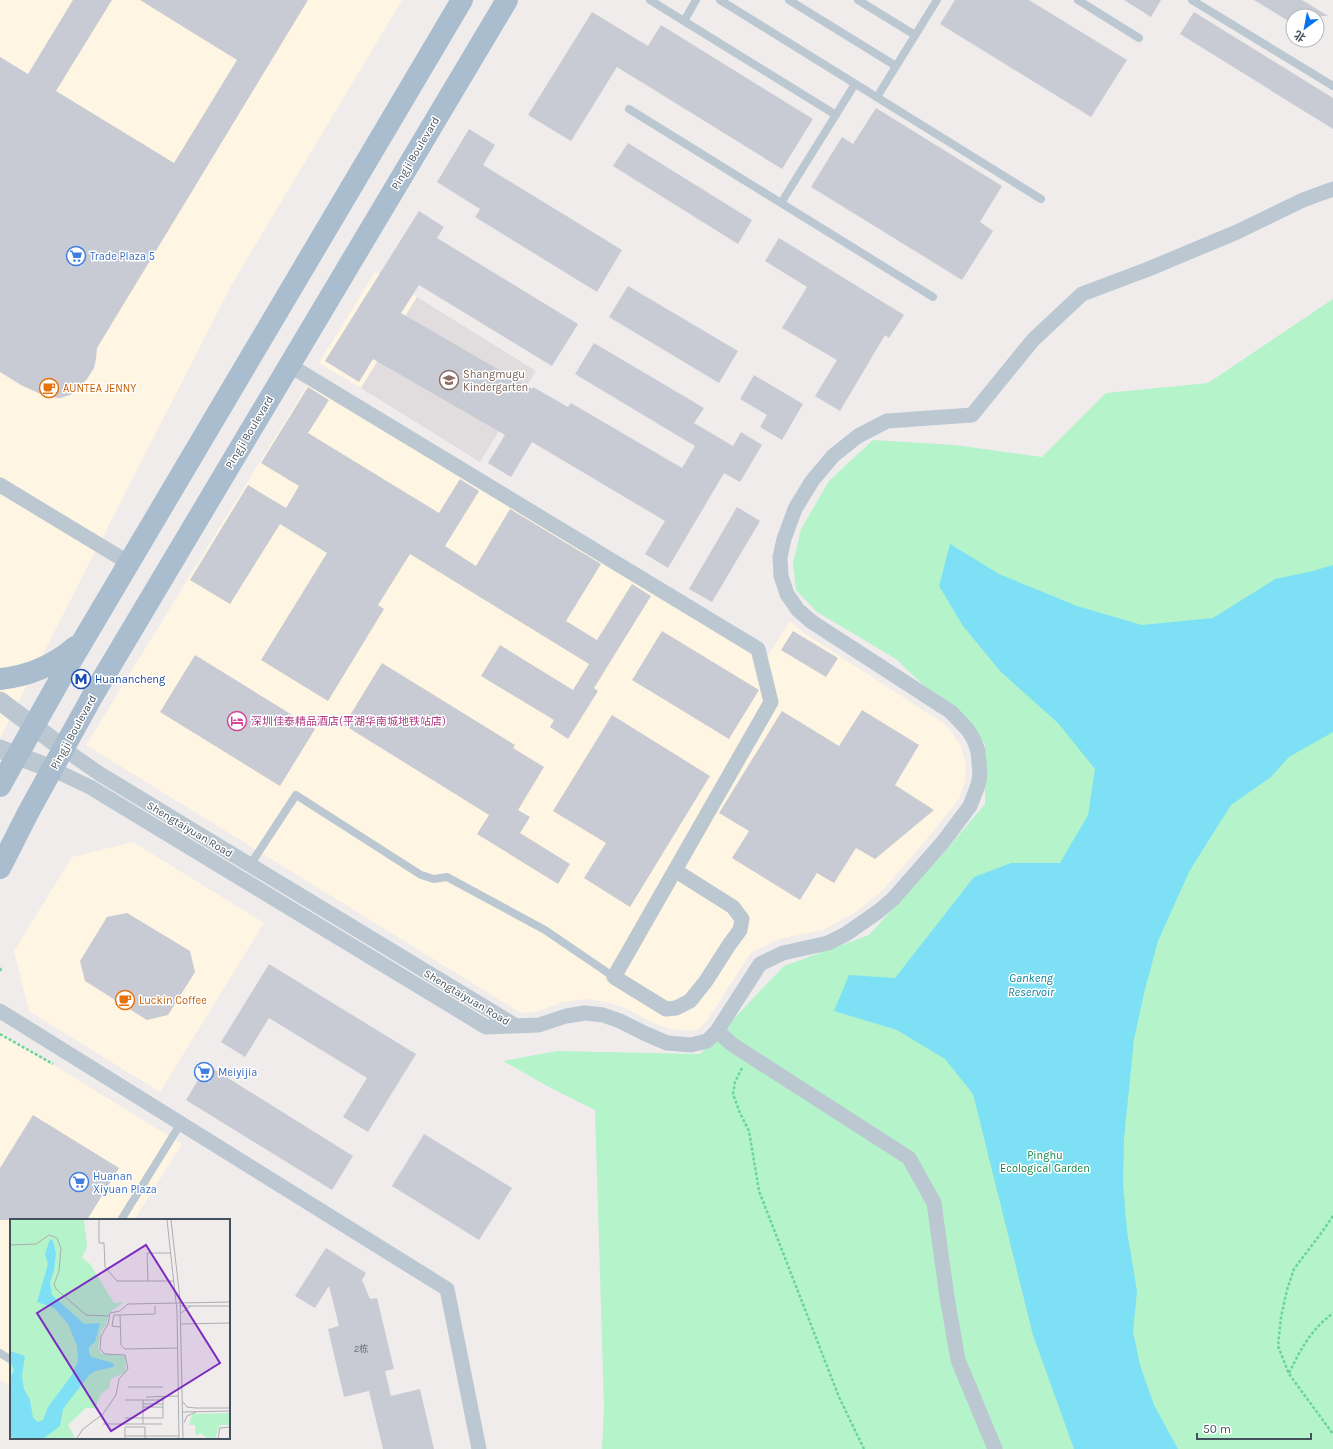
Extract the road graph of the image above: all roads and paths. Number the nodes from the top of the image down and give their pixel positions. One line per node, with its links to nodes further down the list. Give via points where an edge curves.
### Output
1 (462, 0): 26 (main road)
2 (506, 0): 24 (main road, Pingji Boulevard)
3 (650, 0): 11 (lane)
4 (696, 0): 11 (lane)
5 (720, 0): 15 (lane)
6 (789, 0): 14 (lane)
7 (858, 0): 12 (lane)
8 (937, 0): 12 (lane)
9 (1078, 0): 13 (lane)
10 (1192, 0): 16 (lane)
11 (684, 21): 19 (lane)
12 (915, 35): 14 (lane)
13 (1139, 38)
14 (896, 66): 17 (lane)
15 (855, 84): 17 (lane); 19 (lane)
16 (1333, 86)
17 (877, 97): 21 (lane)
18 (629, 109): 22 (lane)
19 (836, 115): 22 (lane)
20 (1333, 188): 43 (street, via 1237,232 1082,294 1033,340 972,415 887,421 858,436 833,456 812,481 795,509 782,545 781,576 788,594 798,610 812,622 960,720 971,735 978,752 978,785 970,806 894,899 864,923 828,944 783,952 760,964)
21 (1041, 198)
22 (781, 203): 23 (lane)
23 (933, 298)
24 (289, 365): 31 (main road, Pingji Boulevard, via 93,695); 37 (street, via 758,649 771,702)
25 (0, 485): 26 (street)
26 (129, 564): 27 (main road)
27 (89, 630): 28 (main road, via 75,647 48,666 14,678); 30 (main road)
28 (0, 679)
29 (0, 701): 30 (street)
30 (34, 726): 31 (street); 32 (main road)
31 (64, 749): 33 (main road, Pingji Boulevard); 35 (street, Shengtaiyuan Road, via 100,774)
32 (9, 752): 33 (street); 34 (main road)
33 (52, 769): 36 (main road, Pingji Boulevard); 42 (street, Shengtaiyuan Road, via 90,788 486,1027)
34 (0, 786)
35 (250, 865): 40 (lane, via 296,795 421,875 434,879 447,877 545,930); 42 (street, Shengtaiyuan Road)
36 (0, 868)
37 (676, 870): 40 (street); 40 (street, via 733,906 742,919 740,930 690,1001 676,1008 666,1009)
38 (2, 966): 39 (path)
39 (0, 971)
40 (614, 977)
41 (0, 1011): 47 (street)
42 (517, 1027): 43 (street, via 539,1026 566,1016 585,1013 603,1015 620,1021 667,1043 691,1045 707,1041)
43 (717, 1031): 45 (street)
44 (0, 1034): 46 (path)
45 (750, 1056): 56 (path, via 735,1082 734,1094 749,1131 759,1191 839,1397); 57 (street, via 909,1158 934,1203 958,1360)
46 (53, 1064)
47 (180, 1124): 49 (lane); 55 (street, via 447,1289)
48 (1333, 1216): 53 (path, via 1294,1269 1287,1290 1278,1346)
49 (122, 1219)
50 (1333, 1313): 53 (path, via 1301,1347)
51 (0, 1354): 52 (lane)
52 (10, 1359)
53 (1289, 1374): 54 (path)
54 (1333, 1434)
55 (479, 1449)
56 (864, 1449)
57 (995, 1449)

